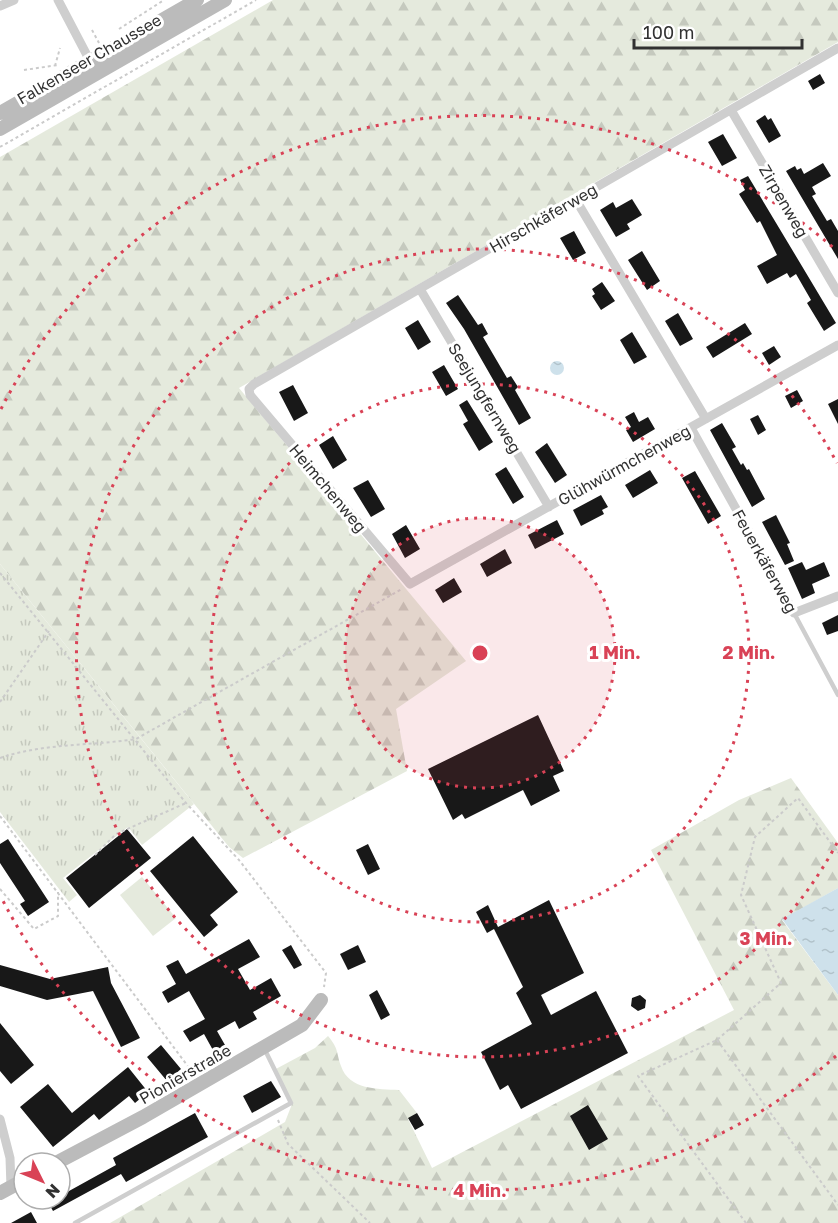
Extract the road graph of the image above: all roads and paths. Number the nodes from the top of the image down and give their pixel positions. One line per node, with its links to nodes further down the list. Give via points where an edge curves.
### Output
1 (14, 0): 7 (street)
2 (57, 0): 12 (street)
3 (164, 0): 9 (path)
4 (197, 0): 12 (main road, Falkenseer Chaussee)
5 (225, 0): 12 (main road, Falkenseer Chaussee)
6 (256, 0): 20 (path)
7 (0, 6)
8 (92, 30): 12 (path, via 101,46)
9 (116, 32)
10 (60, 48): 14 (path)
11 (838, 48): 17 (street, Hirschkäferweg)
12 (91, 63): 18 (main road, Falkenseer Chaussee); 19 (main road, Falkenseer Chaussee)
13 (61, 65): 14 (path)
14 (55, 66): 15 (path); 16 (path)
15 (24, 70)
16 (53, 72)
17 (731, 110): 21 (street, Hirschkäferweg); 23 (street, Zirpenweg)
18 (0, 113)
19 (0, 129)
20 (0, 147)
21 (576, 200): 22 (street, Hirschkäferweg); 26 (street)
22 (420, 289): 25 (street, Hirschkäferweg); 28 (street, Seejungfernweg)
23 (838, 293)
24 (838, 345): 26 (street, Glühwürmchenweg)
25 (249, 390): 30 (street, Heimchenweg)
26 (706, 419): 27 (street, Glühwürmchenweg)
27 (691, 428): 28 (street, Glühwürmchenweg); 32 (street, Feuerkäferweg)
28 (549, 507): 30 (street, Glühwürmchenweg)
29 (0, 573): 33 (path)
30 (410, 584): 36 (path)
31 (838, 596): 32 (street)
32 (794, 613): 34 (lane, Feuerkäferweg)
33 (49, 631): 35 (path); 36 (path)
34 (838, 696)
35 (0, 702)
36 (136, 739): 37 (path, via 44,747); 38 (path)
37 (0, 758)
38 (186, 803): 41 (path, via 116,834); 44 (path, via 239,860 326,974)
39 (0, 816): 43 (path)
40 (838, 853): 45 (path, via 798,798 755,837 741,895 781,983)
41 (95, 855)
42 (0, 889): 43 (path, via 33,929 58,916)
43 (58, 892): 47 (path)
44 (321, 1000): 46 (main road, Pionierstraße, via 302,1025)
45 (717, 1040): 52 (path); 55 (path, via 638,1076)
46 (264, 1048): 47 (main road, Pionierstraße); 48 (lane, via 291,1103)
47 (200, 1084): 50 (main road, Pionierstraße)
48 (276, 1111): 53 (lane); 54 (path, via 288,1144)
49 (0, 1119): 51 (street, via 10,1158)
50 (72, 1154)
51 (5, 1190)
52 (838, 1205)
53 (75, 1223)
54 (370, 1223)
55 (746, 1223)

